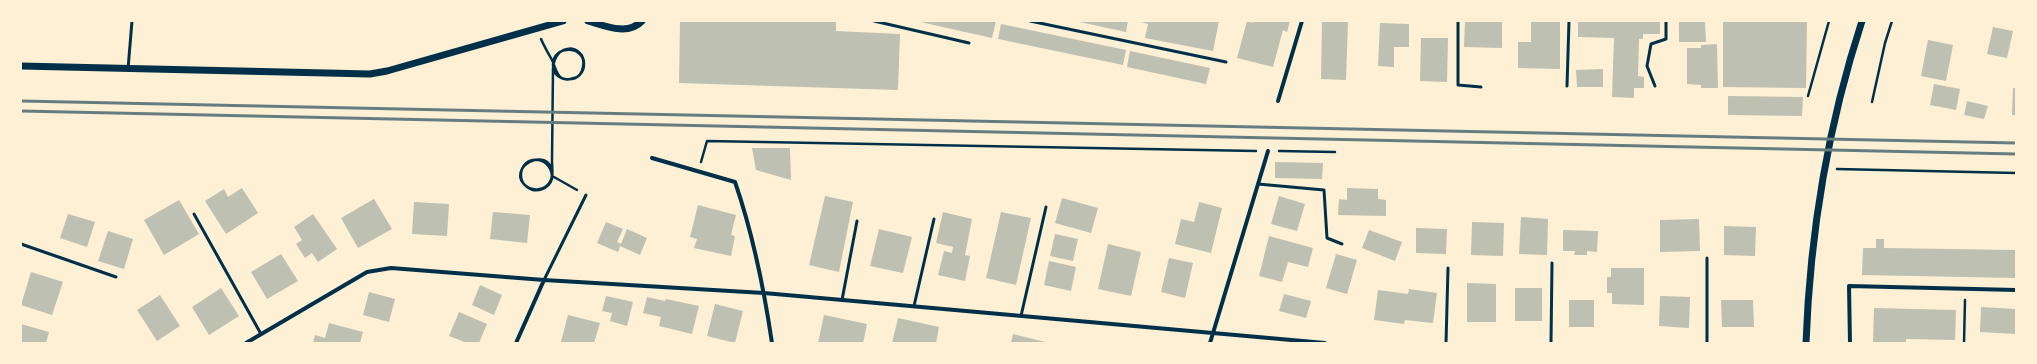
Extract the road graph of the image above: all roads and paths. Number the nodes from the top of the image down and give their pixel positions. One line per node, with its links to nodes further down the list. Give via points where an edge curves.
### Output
1 (132, 21): 19 (lane)
2 (562, 21): 14 (street)
3 (588, 21): 4 (street, via 619,29 630,28)
4 (642, 21)
5 (874, 21): 15 (lane)
6 (1030, 21): 17 (lane)
7 (1302, 21): 25 (street)
8 (1458, 21): 23 (lane, via 1458,85)
9 (1569, 21): 21 (lane)
10 (1666, 21): 22 (lane, via 1666,39 1651,44 1648,59 1647,66)
11 (1829, 21): 24 (path)
12 (1862, 21): 63 (street, via 1835,118 1820,196 1810,274)
13 (1892, 21): 26 (path)
14 (536, 28): 19 (street, via 370,74); 20 (path, via 556,73)
15 (969, 43)
16 (582, 57): 20 (path, via 584,68 580,75 573,79); 20 (path, via 577,51 569,49 562,50 556,55 553,66); 30 (path, via 574,50 565,49 554,58 552,177 547,187 536,190 525,186 521,171 528,162)
17 (1226, 62)
18 (21, 66): 19 (street)
19 (128, 68)
20 (562, 78)
21 (1567, 86)
22 (1655, 86)
23 (1481, 87)
24 (1808, 96)
25 (1278, 101)
26 (1872, 102)
27 (1268, 151): 28 (path); 32 (path, via 707,141); 34 (street)
28 (1335, 152)
29 (652, 158): 32 (street)
30 (539, 160): 30 (path, via 528,162 522,171 524,182 532,189 544,188 551,180 552,172 549,165); 35 (path, via 548,165 552,176)
31 (1835, 169): 33 (path)
32 (698, 171): 49 (street, via 735,182)
33 (2016, 173)
34 (1258, 184): 41 (lane, via 1324,190 1327,238); 54 (street)
35 (586, 195): 46 (lane)
36 (1046, 207): 52 (lane)
37 (194, 214): 53 (lane)
38 (934, 219): 51 (lane)
39 (858, 221): 50 (lane)
40 (21, 244): 45 (lane)
41 (1342, 244)
42 (1707, 258): 62 (lane)
43 (1552, 263): 61 (lane)
44 (1448, 268): 60 (lane)
45 (116, 277)
46 (544, 280): 49 (street); 53 (street, via 414,269 391,268 367,272); 56 (street)
47 (1966, 289): 48 (street); 64 (street, via 1849,286); 65 (path)
48 (2016, 290)
49 (764, 293): 50 (street); 57 (street)
50 (842, 300): 51 (street)
51 (914, 306): 52 (street)
52 (1022, 316): 54 (street)
53 (262, 334): 55 (street)
54 (1213, 334): 58 (street); 59 (street)
55 (246, 343)
56 (516, 343)
57 (772, 343)
58 (1210, 343)
59 (1325, 343)
60 (1446, 343)
61 (1550, 343)
62 (1707, 343)
63 (1806, 343)
64 (1850, 343)
65 (1964, 343)

